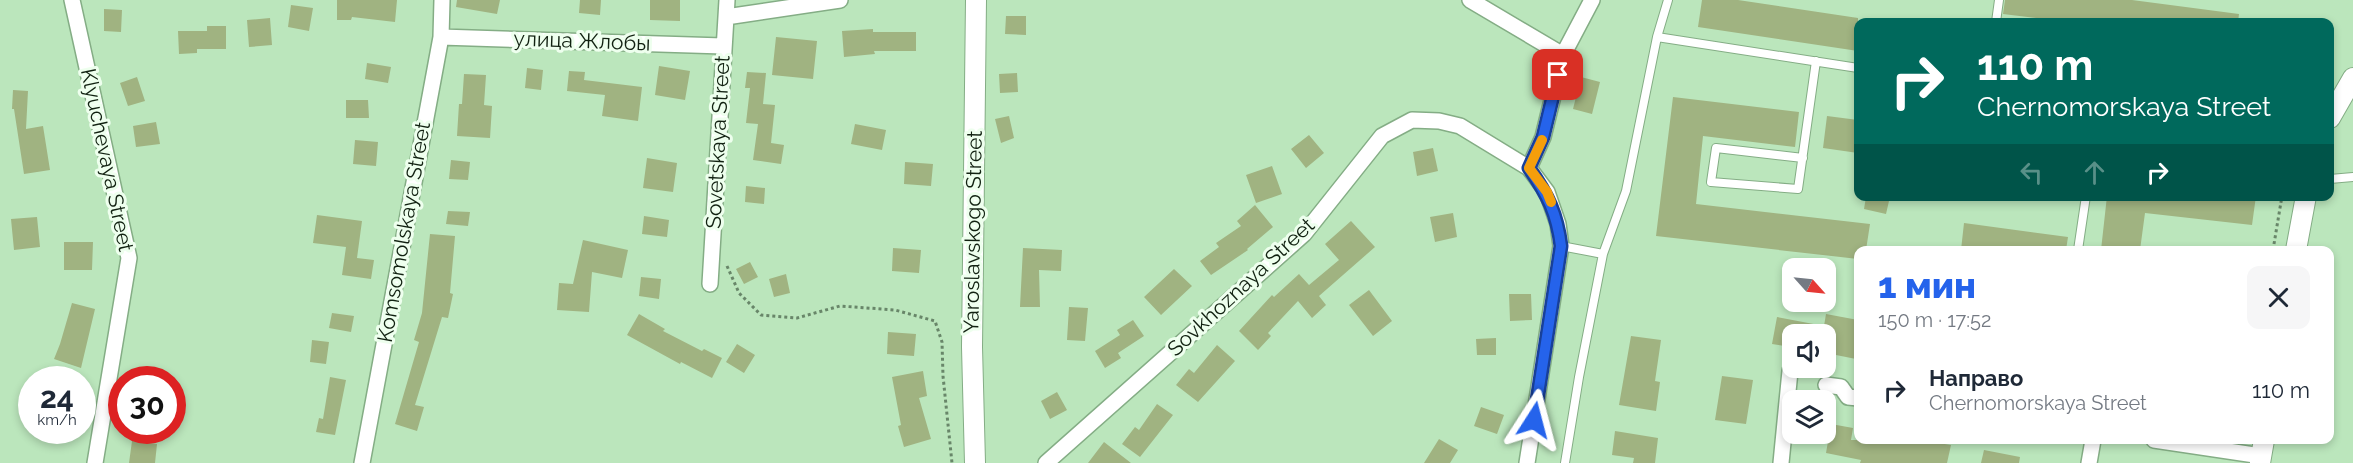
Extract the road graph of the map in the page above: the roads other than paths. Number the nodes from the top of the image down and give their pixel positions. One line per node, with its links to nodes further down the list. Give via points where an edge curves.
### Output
1 (72, 0): 37 (street, Klyuchevaya Street, via 129,258)
2 (442, 0): 12 (street, Komsomolskaya Street)
3 (727, 0): 10 (street, Sovetskaya Street)
4 (840, 0): 10 (street)
5 (976, 0): 39 (street, Yaroslavskogo Street, via 972,347)
6 (1470, 0): 15 (street)
7 (1592, 0): 15 (street)
8 (1668, 0): 13 (lane)
9 (1999, 0): 11 (lane)
10 (726, 17): 14 (street, Sovetskaya Street)
11 (1997, 18)
12 (441, 37): 14 (street, улица Жлобы); 38 (street, Komsomolskaya Street)
13 (1657, 37): 16 (lane); 29 (lane, via 1626,191)
14 (723, 46): 30 (street, Sovetskaya Street)
15 (1563, 55): 21 (street, via 1543,137)
16 (1816, 62): 17 (lane); 20 (lane)
17 (1854, 67)
18 (2353, 78): 19 (street)
19 (2334, 111)
20 (1803, 158): 20 (lane, via 1798,189 1711,182 1716,148)
21 (1529, 168): 26 (street, via 1547,192); 40 (street, Sovkhoznaya Street, via 1460,126 1439,121 1412,120 1382,136 1304,234)
22 (2353, 177): 23 (lane)
23 (2334, 178)
24 (2085, 201): 27 (lane)
25 (2305, 201): 28 (street)
26 (1561, 246): 29 (lane); 41 (street)
27 (2079, 246)
28 (2297, 246)
29 (1603, 254): 42 (lane)
30 (710, 284)
31 (1789, 378): 43 (street)
32 (1826, 386): 33 (street, via 1841,387 1848,397)
33 (1854, 398)
34 (2092, 444): 44 (street)
35 (2187, 444): 36 (street)
36 (2262, 453)
37 (95, 463)
38 (362, 463)
39 (975, 463)
40 (1046, 463)
41 (1527, 463)
42 (1565, 463)
43 (1781, 463)
44 (2089, 463)

